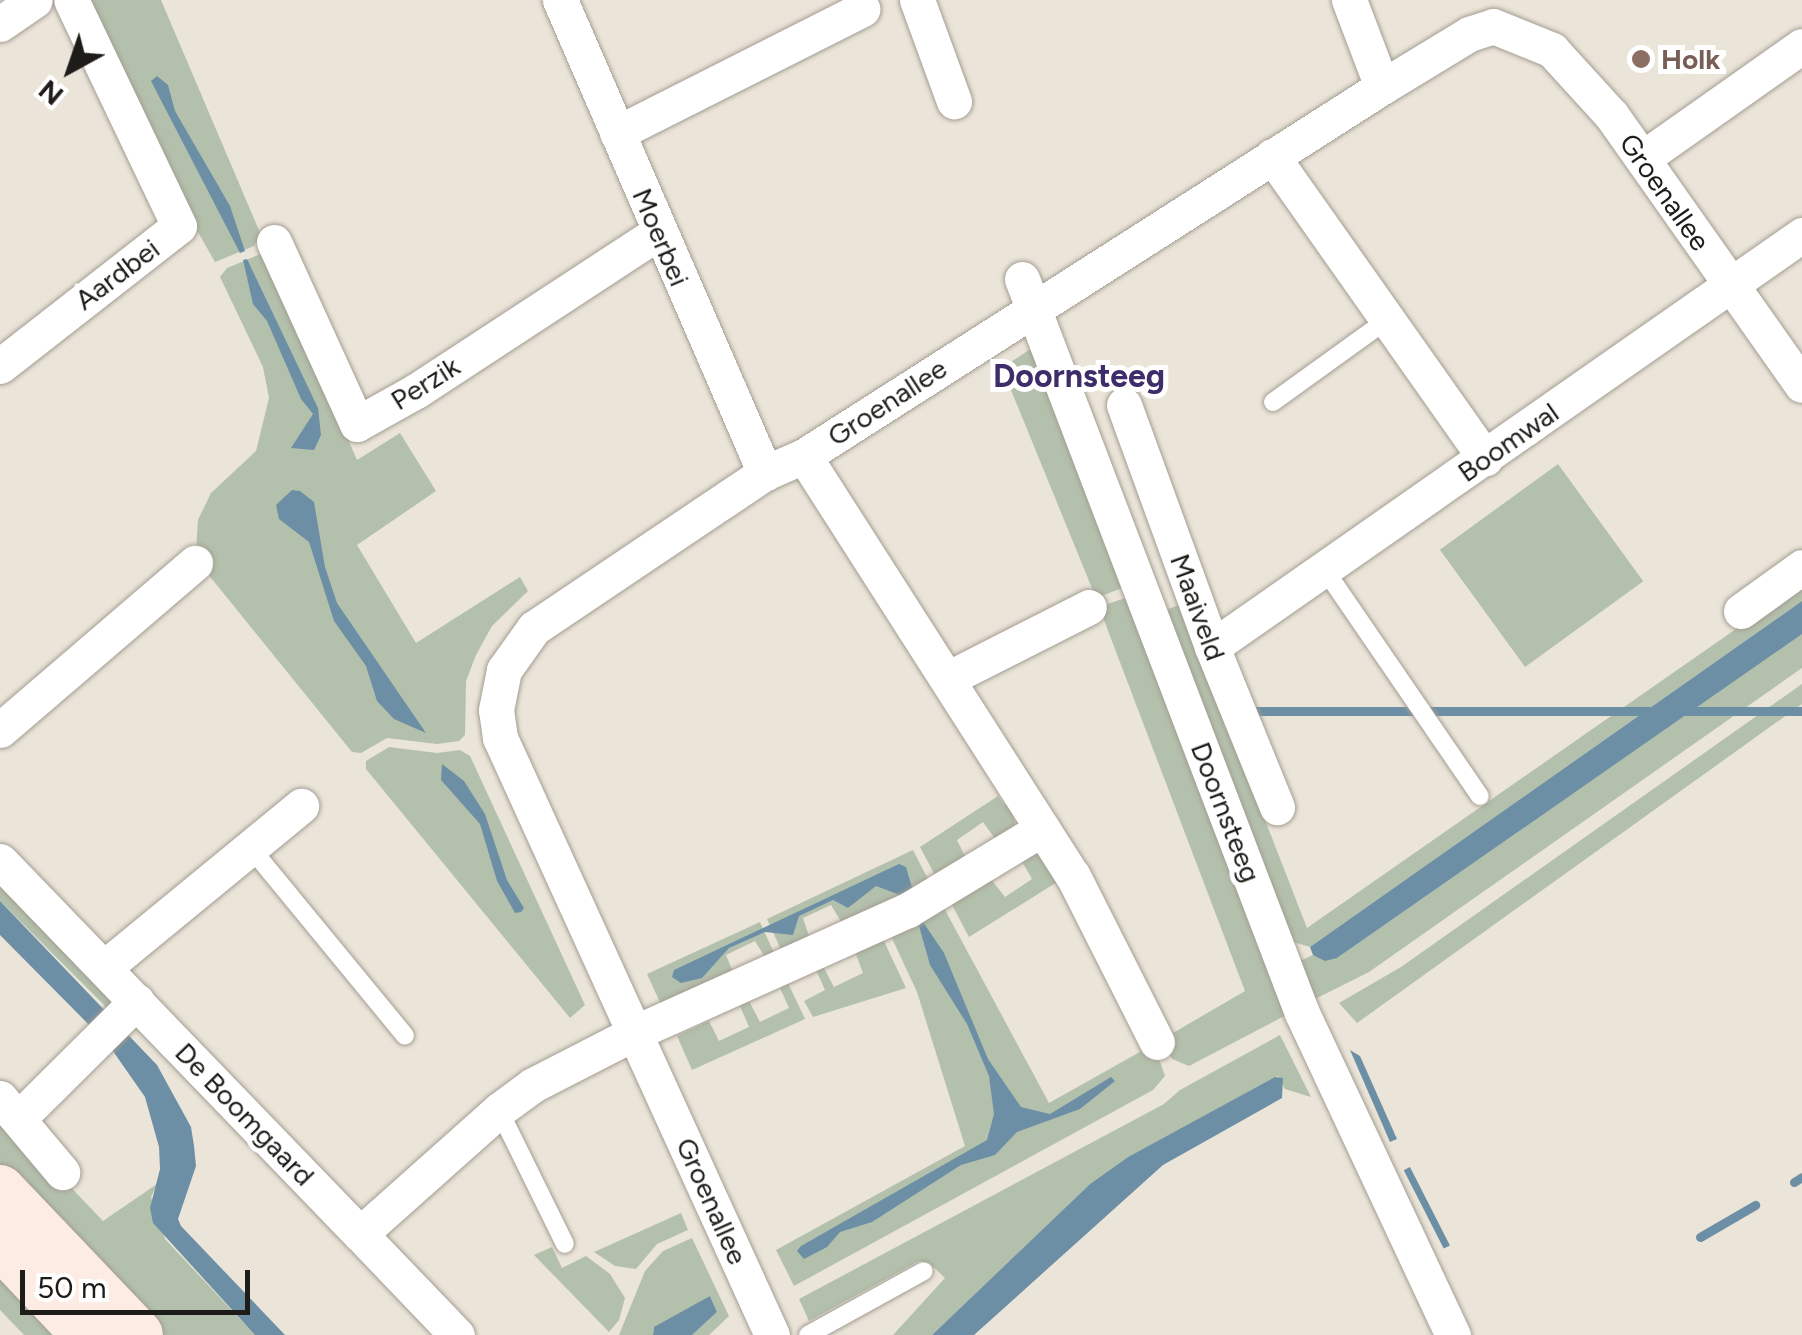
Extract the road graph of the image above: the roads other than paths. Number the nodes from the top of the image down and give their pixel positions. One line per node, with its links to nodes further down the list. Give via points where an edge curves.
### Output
1 (35, 0): 7 (street)
2 (71, 0): 20 (street, Aardbei, via 179,226)
3 (560, 0): 11 (street, Moerbei)
4 (916, 0): 10 (street)
5 (1349, 0): 9 (street)
6 (862, 9): 11 (street)
7 (0, 24)
8 (1802, 46): 13 (street)
9 (1382, 87): 12 (street, Groenallee); 13 (street, Groenallee, via 1493,26 1552,50)
10 (954, 100)
11 (616, 133): 14 (street, Moerbei)
12 (1272, 156): 18 (street, Groenallee); 19 (street)
13 (1642, 158): 17 (street, Groenallee)
14 (659, 232): 16 (street, Perzik, via 357,424); 26 (street, Moerbei)
15 (1802, 235): 17 (street, Boomwal)
16 (274, 242)
17 (1730, 287): 21 (street, Groenallee); 25 (street, Boomwal)
18 (1027, 293): 24 (street, Groenallee); 59 (street, Doornsteeg, via 1302,1014)
19 (1388, 319): 22 (lane); 25 (street)
20 (0, 366)
21 (1802, 385)
22 (1273, 402)
23 (1124, 405): 32 (street, Maaiveld)
24 (804, 456): 26 (street, Groenallee); 33 (street)
25 (1486, 458): 29 (street, Boomwal)
26 (765, 473): 43 (street, Groenallee, via 534,628 516,649 499,690 500,738)
27 (195, 563): 34 (street)
28 (1802, 567): 31 (street)
29 (1324, 570): 32 (street, Boomwal); 35 (lane)
30 (1089, 606): 33 (street)
31 (1741, 611)
32 (1212, 647): 37 (street, Maaiveld)
33 (947, 680): 38 (street)
34 (0, 730)
35 (1480, 796)
36 (301, 806): 39 (street)
37 (1277, 806)
38 (1042, 830): 43 (street, via 908,910); 45 (street, via 1073,876)
39 (250, 847): 41 (street); 44 (lane)
40 (0, 861): 41 (street, De Boomgaard)
41 (104, 967): 42 (street, De Boomgaard)
42 (119, 1019): 46 (street); 50 (street, De Boomgaard)
43 (636, 1032): 47 (street); 57 (street, Groenallee)
44 (406, 1036)
45 (1157, 1042)
46 (10, 1108): 48 (street)
47 (499, 1110): 50 (street); 52 (lane)
48 (62, 1172)
49 (0, 1190): 55 (main road)
50 (360, 1234): 56 (street, De Boomgaard)
51 (0, 1244): 54 (main road)
52 (565, 1244)
53 (924, 1271): 58 (lane)
54 (87, 1335)
55 (138, 1335)
56 (457, 1335)
57 (772, 1335)
58 (808, 1335)
59 (1453, 1335)

